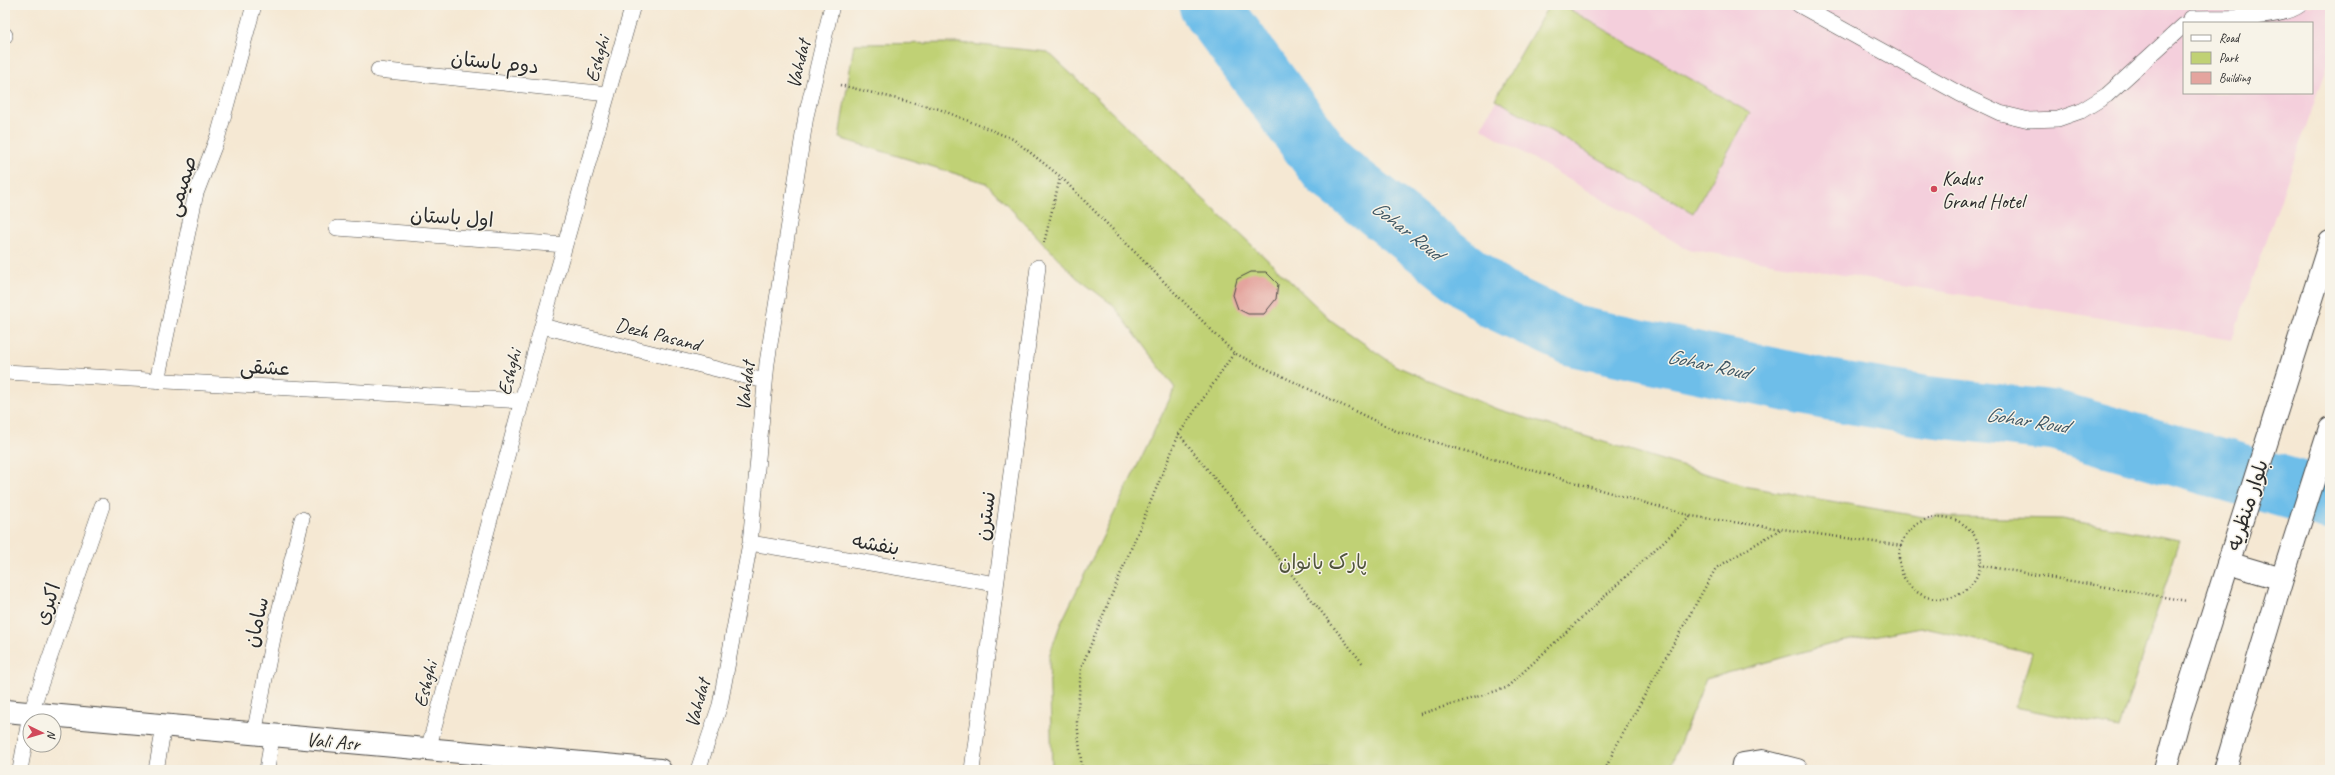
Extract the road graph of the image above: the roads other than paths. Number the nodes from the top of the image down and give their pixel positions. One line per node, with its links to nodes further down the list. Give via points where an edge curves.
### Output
1 (254, 5): 17 (lane, صمیمی, via 218,136 196,193)
2 (633, 5): 10 (lane, Eshghi)
3 (832, 5): 18 (lane, Vahdat, via 806,116)
4 (1799, 5): 8 (lane, via 1960,94 2000,113 2029,120 2058,119 2081,111 2107,95)
5 (2207, 5): 7 (lane)
6 (2300, 5): 7 (lane, via 2293,11 2256,17)
7 (2187, 22)
8 (2183, 26)
9 (378, 70): 10 (lane, دوم باستان)
10 (608, 94): 13 (lane, Eshghi)
11 (337, 228): 13 (lane, اول باستان)
12 (2330, 242): 24 (main road, بلوار منظریه)
13 (565, 245): 15 (lane, Eshghi)
14 (1038, 267): 26 (lane, نسترن)
15 (542, 326): 18 (lane, Dezh Pasand); 19 (lane, Eshghi)
16 (5, 372): 17 (lane, عشقی)
17 (157, 381): 19 (lane, عشقی)
18 (765, 381): 23 (lane, Vahdat)
19 (522, 400): 33 (lane, Eshghi)
20 (2330, 428): 25 (main road)
21 (102, 506): 28 (lane, اکبری)
22 (302, 519): 32 (lane, سامان, via 275,628)
23 (750, 543): 26 (lane, بنفشه); 40 (lane, Vahdat, via 720,704)
24 (2229, 562): 25 (main road); 44 (main road, بلوار منظریه)
25 (2282, 578): 45 (main road)
26 (996, 584): 41 (lane, نسترن)
27 (5, 711): 29 (main road, Vali Asr)
28 (31, 713)
29 (22, 714)
30 (62, 718): 31 (main road, Vali Asr)
31 (164, 727): 32 (main road, Vali Asr); 37 (lane)
32 (263, 735): 33 (main road, Vali Asr); 38 (lane, سامان)
33 (428, 750): 35 (main road, Vali Asr)
34 (23, 753): 36 (lane, اکبری)
35 (526, 764): 39 (main road, Vali Asr)
36 (20, 770)
37 (156, 770)
38 (266, 770)
39 (660, 770)
40 (698, 770)
41 (972, 770)
42 (1742, 770): 43 (main road, via 1743,764 1762,761)
43 (1797, 770)
44 (2165, 770)
45 (2225, 770)

